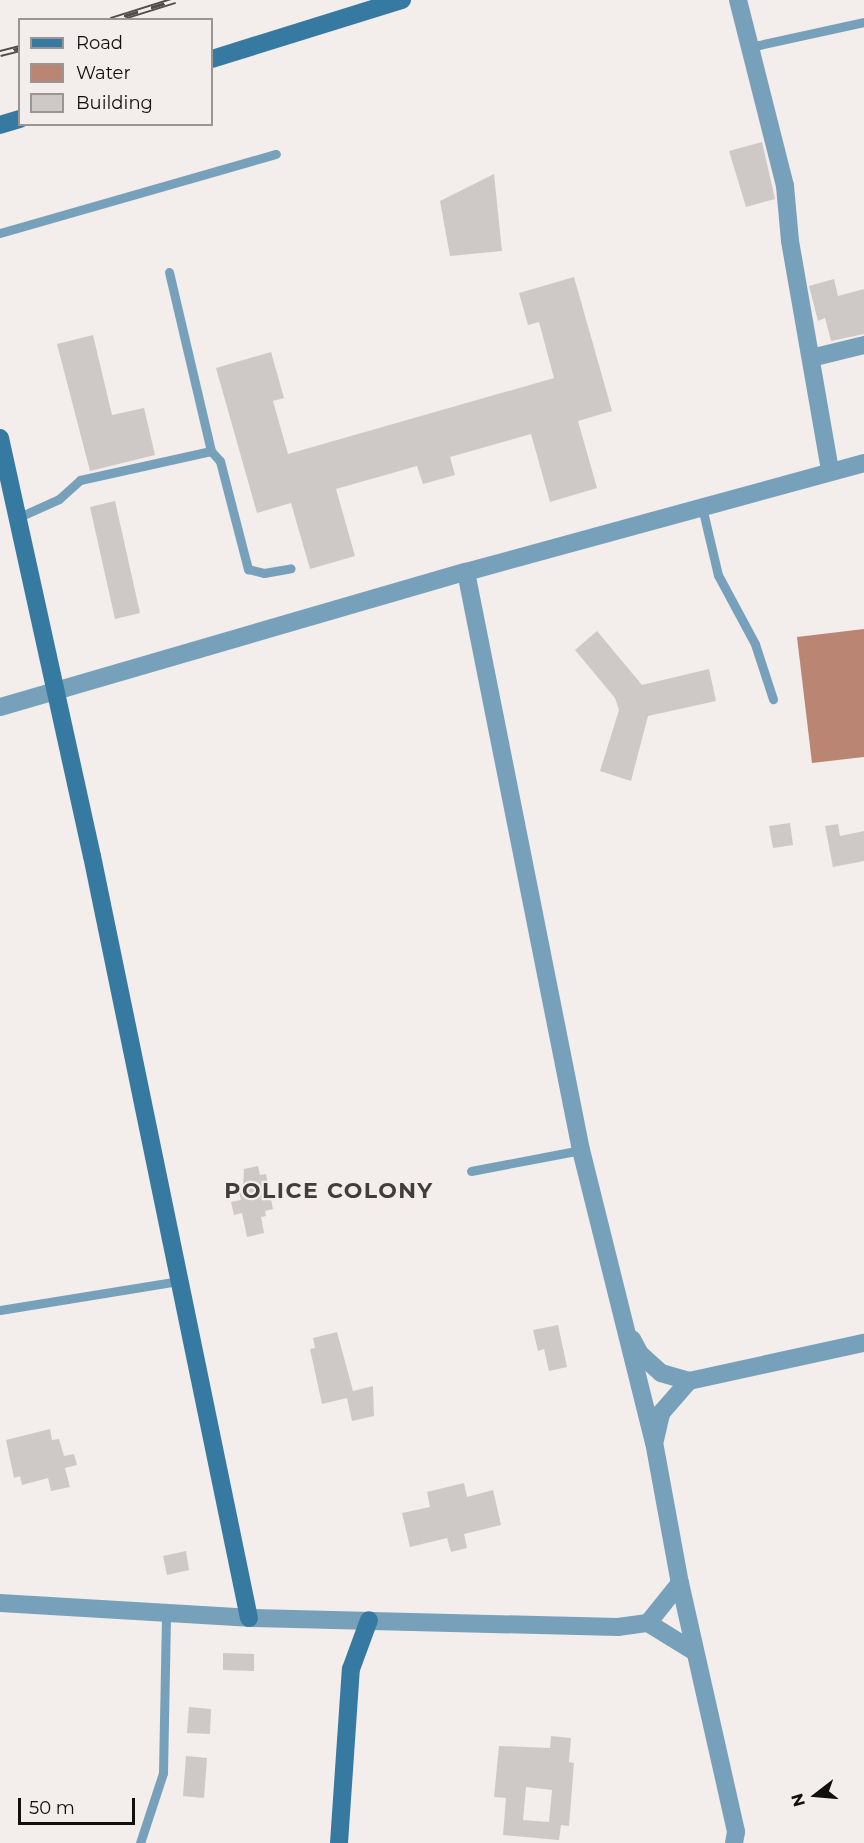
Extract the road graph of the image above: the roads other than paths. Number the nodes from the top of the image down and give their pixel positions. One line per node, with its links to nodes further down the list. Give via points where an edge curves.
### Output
1 (402, 0): 5 (street)
2 (738, 0): 4 (street)
3 (864, 22): 4 (lane)
4 (750, 47): 12 (street, via 785,186 790,241)
5 (213, 59)
6 (18, 120): 7 (street)
7 (0, 125)
8 (276, 154): 9 (lane)
9 (0, 234)
10 (169, 272): 14 (lane)
11 (864, 345): 12 (street)
12 (811, 358): 16 (street)
13 (0, 438): 18 (street)
14 (211, 451): 18 (lane, via 80,480 59,499); 19 (lane, via 220,461 248,569 264,573)
15 (864, 463): 16 (street)
16 (830, 471): 17 (street)
17 (702, 507): 20 (street); 22 (lane, via 718,575 755,644)
18 (17, 518): 21 (street)
19 (291, 568)
20 (466, 573): 21 (street); 24 (street)
21 (58, 693): 23 (street); 26 (street)
22 (773, 699)
23 (0, 707)
24 (581, 1150): 25 (lane); 28 (street)
25 (471, 1172)
26 (180, 1281): 27 (lane); 35 (street)
27 (0, 1310)
28 (624, 1327): 30 (street, via 640,1354 662,1372); 31 (street)
29 (864, 1343): 30 (street)
30 (689, 1381): 31 (street, via 661,1413)
31 (654, 1442): 32 (street)
32 (680, 1583): 37 (street); 38 (street)
33 (0, 1603): 34 (street)
34 (166, 1614): 35 (street); 39 (lane, via 163,1773)
35 (249, 1618): 36 (street)
36 (369, 1620): 37 (street, via 618,1627); 40 (street, via 351,1669)
37 (648, 1623): 38 (street)
38 (695, 1652): 41 (street, via 736,1832)
39 (140, 1843)
40 (339, 1843)
41 (734, 1843)

